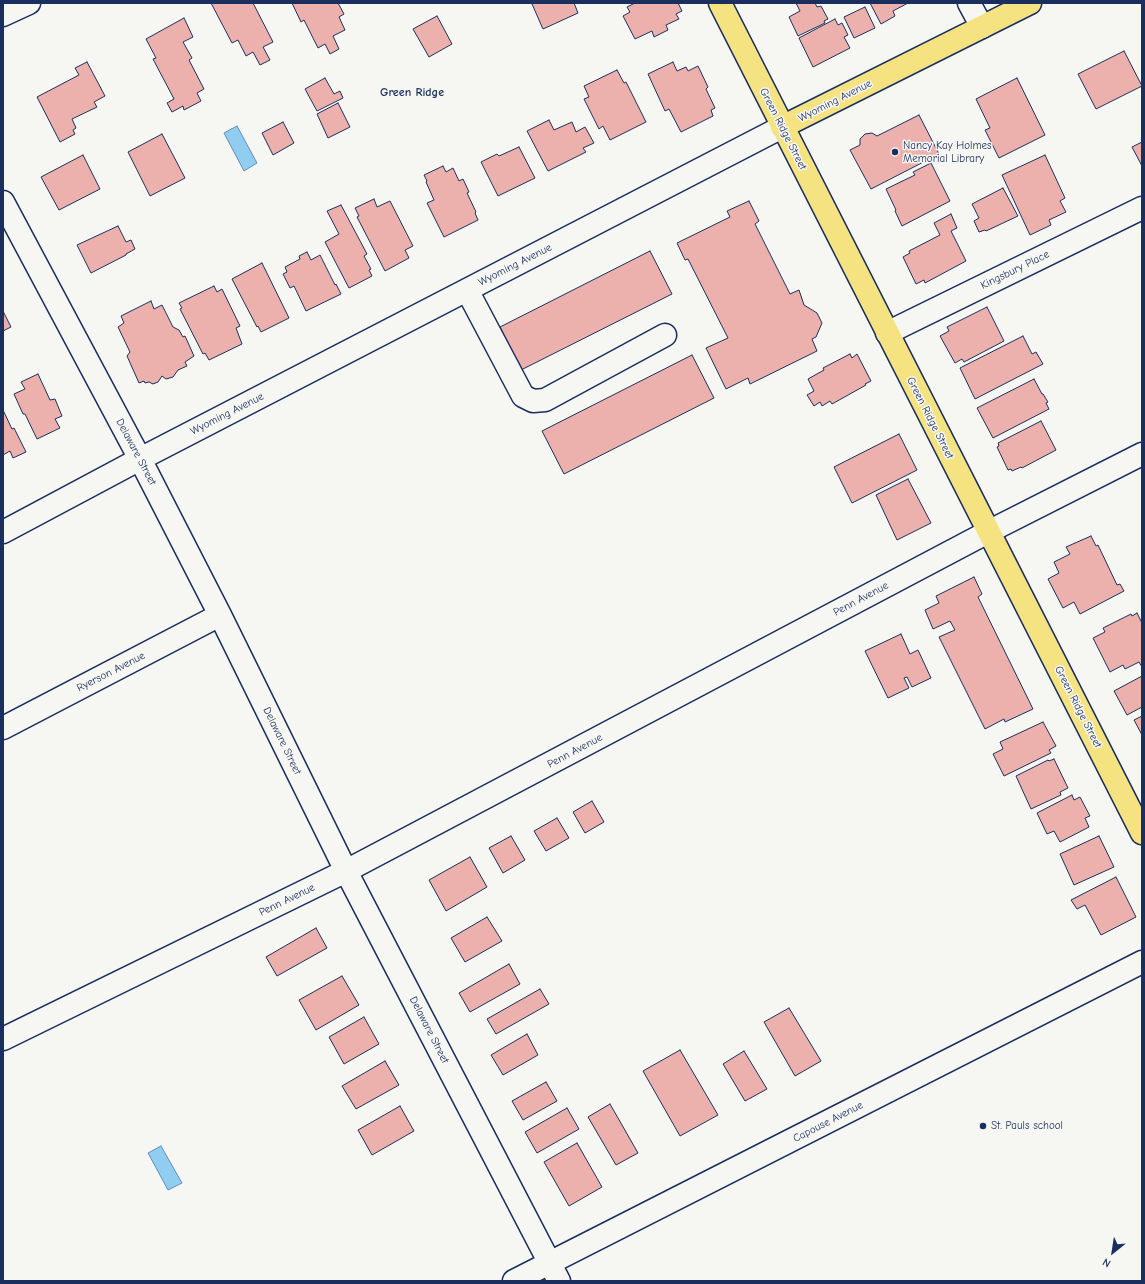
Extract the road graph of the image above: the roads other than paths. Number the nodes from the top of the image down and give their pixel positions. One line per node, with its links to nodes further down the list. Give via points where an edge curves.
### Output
1 (28, 3): 5 (street)
2 (720, 3): 7 (main road, Green Ridge Street)
3 (969, 3): 6 (street)
4 (1030, 3): 6 (main road, Wyoming Avenue)
5 (3, 15)
6 (982, 27): 7 (main road, Wyoming Avenue)
7 (782, 127): 10 (street, Wyoming Avenue); 11 (main road, Green Ridge Street)
8 (3, 202): 14 (street, Delaware Street)
9 (1142, 208): 11 (street, Kingsbury Place)
10 (467, 290): 12 (street, via 523,396 533,401 545,400); 14 (street, Wyoming Avenue)
11 (887, 333): 16 (main road, Green Ridge Street)
12 (664, 335)
13 (1142, 454): 16 (street, Penn Avenue)
14 (140, 459): 15 (street, Wyoming Avenue); 17 (street, Delaware Street)
15 (3, 532)
16 (988, 532): 19 (main road, Green Ridge Street); 20 (street, Penn Avenue)
17 (220, 616): 18 (street, Ryerson Avenue); 20 (street, Delaware Street)
18 (3, 728)
19 (1142, 833)
20 (346, 871): 22 (street, Penn Avenue); 23 (street, Delaware Street)
21 (1142, 962): 23 (street, Capouse Avenue)
22 (3, 1039)
23 (555, 1272): 24 (street, Capouse Avenue)
24 (514, 1281)

